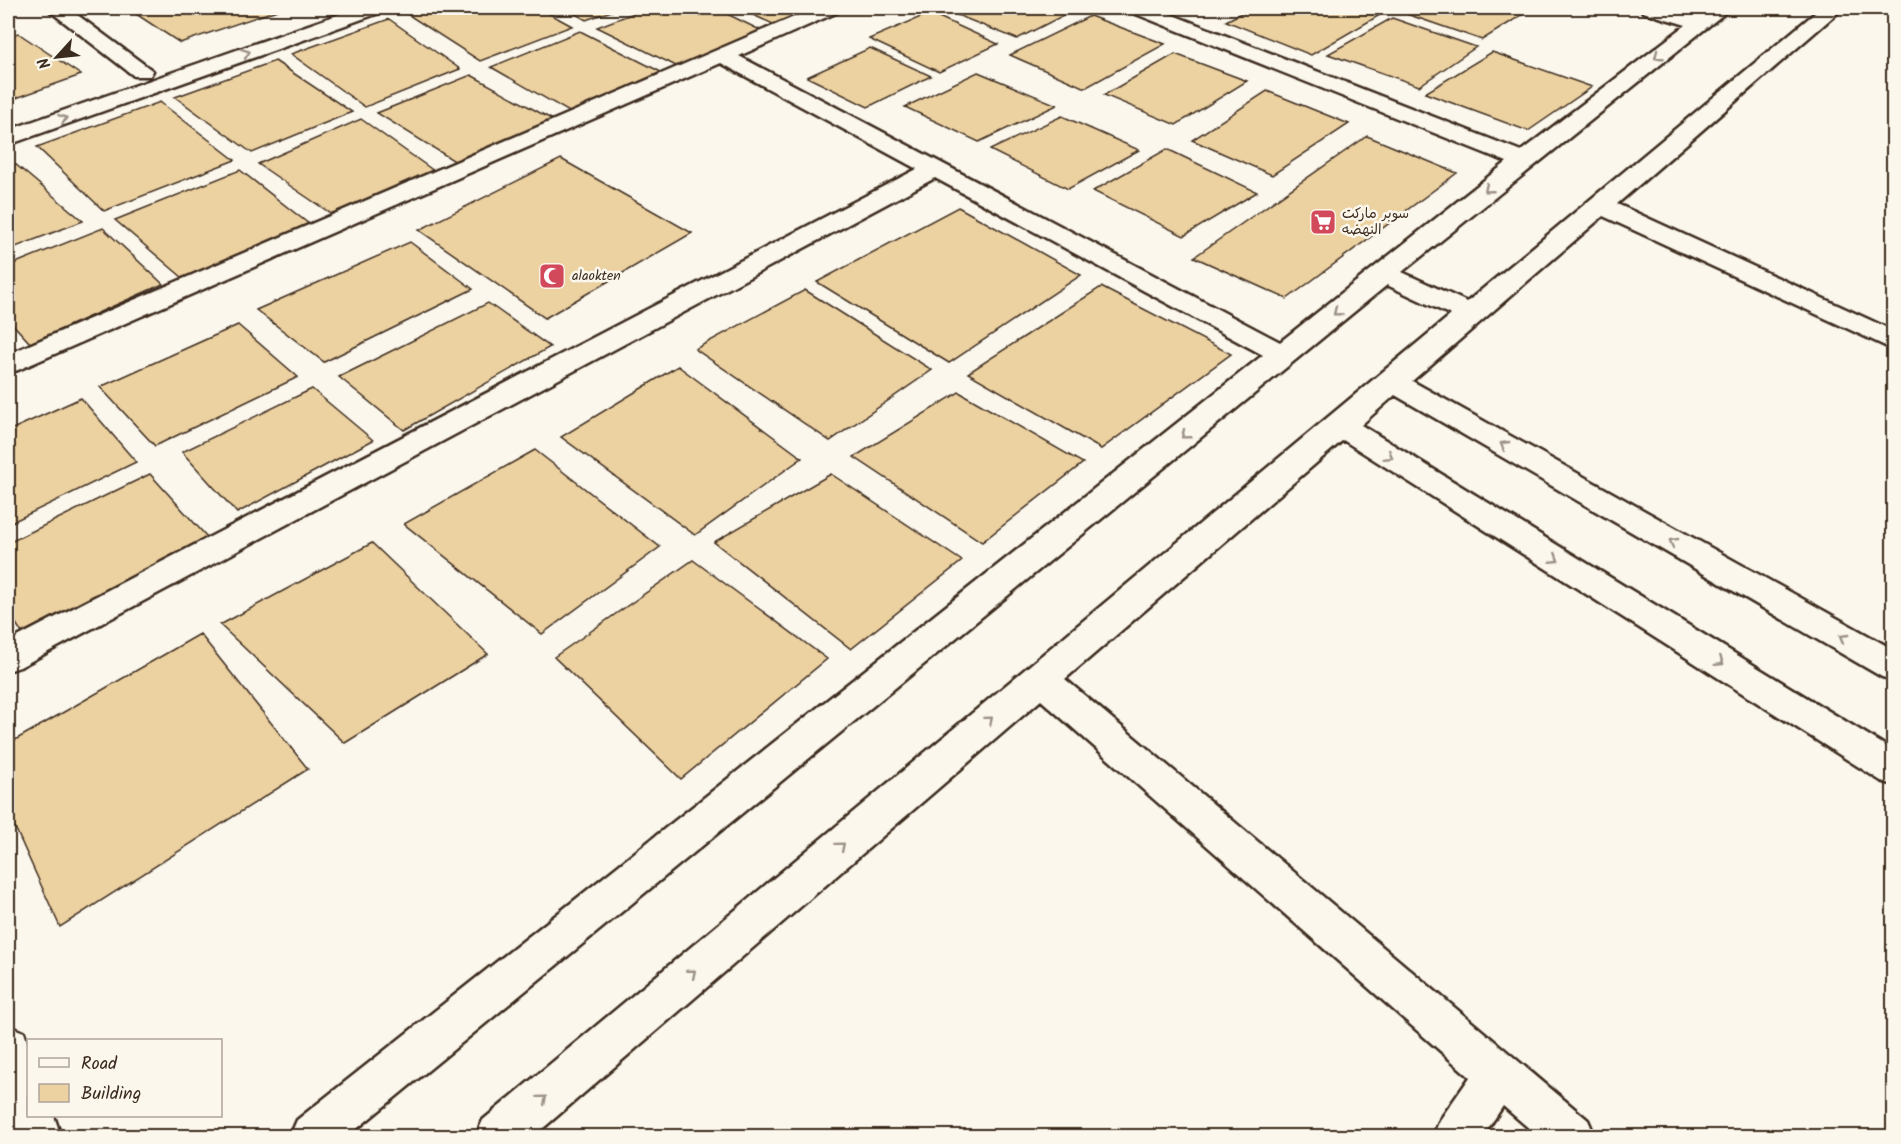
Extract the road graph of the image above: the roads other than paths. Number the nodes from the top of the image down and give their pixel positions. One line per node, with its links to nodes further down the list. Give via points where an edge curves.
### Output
1 (56, 8): 10 (street)
2 (321, 8): 10 (street)
3 (375, 8): 12 (street, one-way to 3)
4 (831, 8): 9 (street)
5 (1138, 8): 13 (street)
6 (1650, 8): 8 (street)
7 (1833, 8): 15 (street)
8 (1711, 12): 13 (street, one-way to 13)
9 (722, 55): 14 (street); 20 (street)
10 (142, 70): 11 (street)
11 (8, 117)
12 (8, 138)
13 (1524, 159): 16 (street, one-way to 16)
14 (934, 169): 19 (street); 23 (street)
15 (1600, 205): 17 (street); 18 (street)
16 (1385, 274): 17 (street); 19 (street, one-way to 19)
17 (1471, 314): 21 (street)
18 (1893, 342)
19 (1284, 355): 32 (street, one-way to 32)
20 (8, 364)
21 (1391, 381): 22 (street); 24 (street, one-way to 21)
22 (1340, 425): 25 (street); 26 (street, one-way to 26)
23 (8, 658)
24 (1893, 667)
25 (1039, 678): 28 (street); 33 (street, one-way to 25)
26 (1893, 770)
27 (8, 1047): 29 (street)
28 (1499, 1074): 34 (street); 35 (street)
29 (27, 1105)
30 (31, 1117): 31 (street)
31 (38, 1137)
32 (313, 1137)
33 (499, 1137)
34 (1456, 1137)
35 (1572, 1137)

